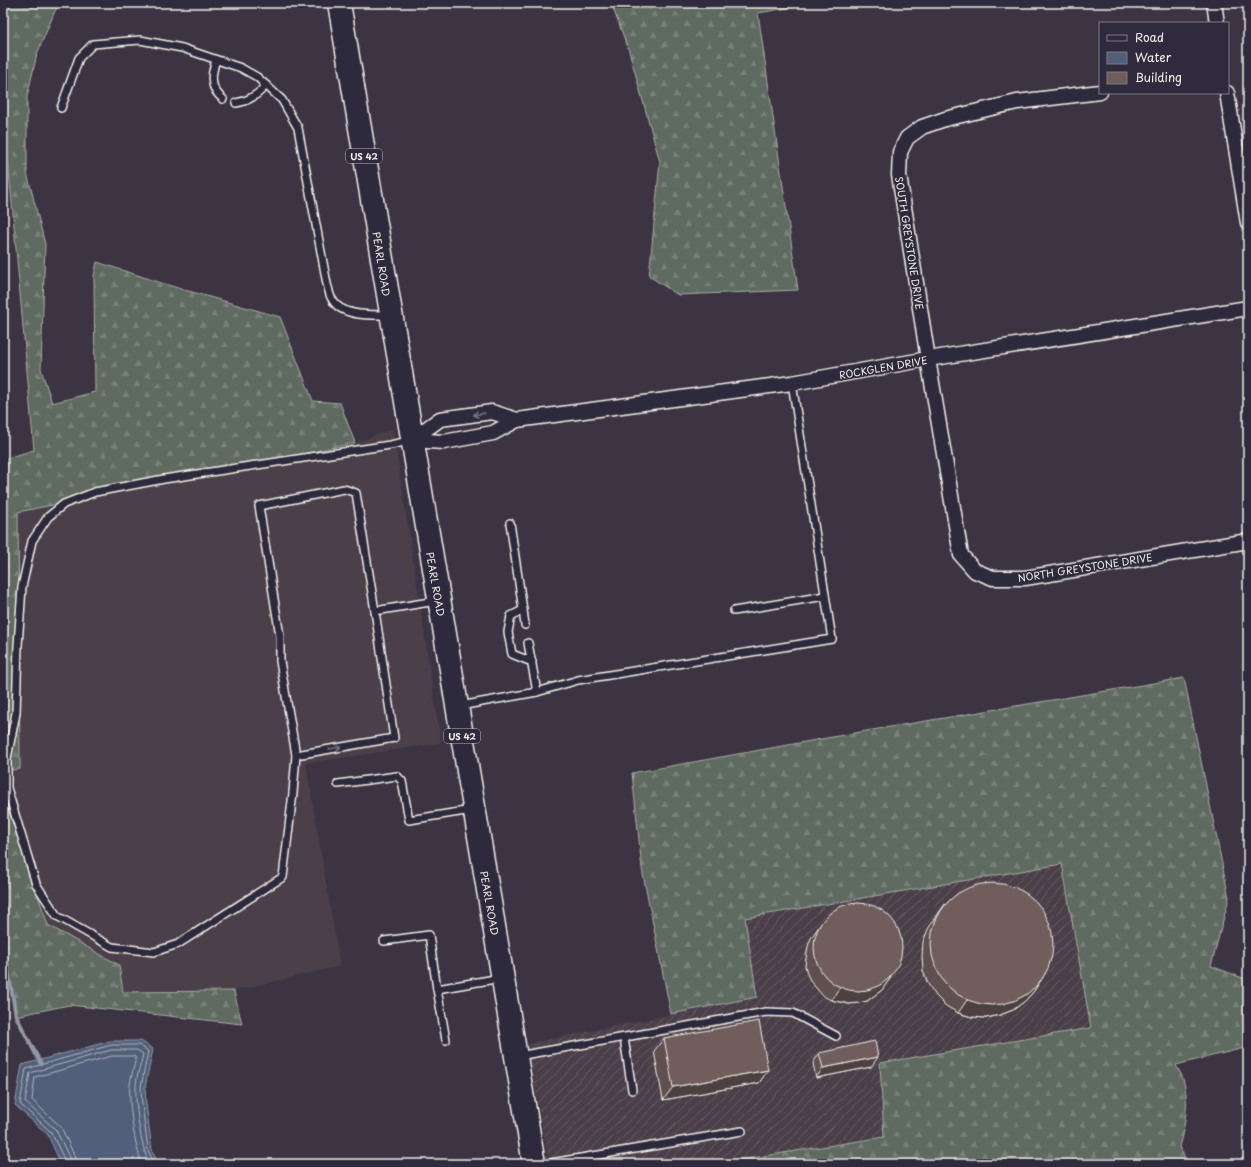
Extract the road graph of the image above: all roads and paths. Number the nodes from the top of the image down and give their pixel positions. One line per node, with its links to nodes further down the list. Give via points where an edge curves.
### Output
1 (338, 3): 13 (main road, PEARL ROAD / US 42)
2 (1214, 3): 3 (street)
3 (1217, 22)
4 (216, 60): 5 (lane, via 241,68); 8 (lane, via 213,83 216,93); 10 (lane, via 182,48 140,40 94,44 79,58)
5 (266, 85): 9 (lane, via 260,93 250,99); 13 (lane, via 282,100 298,128 332,300 343,310 363,315)
6 (1099, 92): 14 (street, SOUTH GREYSTONE DRIVE, via 1009,103 922,127 907,138 900,152 899,175)
7 (1227, 94): 11 (street)
8 (223, 99)
9 (236, 103)
10 (61, 108)
11 (1248, 223)
12 (1248, 308): 14 (street, ROCKGLEN DRIVE)
13 (390, 315): 17 (main road, PEARL ROAD / US 42)
14 (928, 359): 15 (street, ROCKGLEN DRIVE); 19 (street, NORTH GREYSTONE DRIVE, via 961,555 975,571 993,578 1025,578)
15 (792, 383): 16 (street, ROCKGLEN DRIVE); 20 (lane)
16 (516, 420): 17 (street, ROCKGLEN DRIVE, via 493,433 444,442); 17 (street, ROCKGLEN DRIVE, one-way to 17, via 492,412 440,419)
17 (412, 440): 21 (main road, PEARL ROAD / US 42); 30 (lane, via 390,446 164,479 95,492 64,504 48,517 32,541 22,587 16,713 7,758 7,788 36,884 57,916 112,947 154,952 178,944 283,877)
18 (510, 523): 22 (lane)
19 (1248, 541)
20 (825, 596): 24 (lane); 28 (lane, via 832,639 578,680)
21 (438, 600): 23 (lane); 29 (main road, PEARL ROAD / US 42)
22 (523, 610): 25 (lane); 27 (lane, via 511,616 508,632 512,654)
23 (375, 611): 30 (lane, one-way to 23, via 394,738); 30 (lane, via 356,493 344,489 259,506 280,636 280,661)
24 (734, 611)
25 (525, 625)
26 (528, 643): 27 (lane)
27 (532, 662): 28 (lane)
28 (537, 692): 29 (lane)
29 (456, 706): 32 (main road, PEARL ROAD / US 42)
30 (296, 755)
31 (338, 784): 32 (lane, via 397,776 402,781 409,820)
32 (474, 809): 34 (main road, PEARL ROAD / US 42)
33 (384, 941): 35 (lane, via 428,935)
34 (503, 978): 35 (lane); 39 (main road, PEARL ROAD / US 42)
35 (437, 989): 38 (lane)
36 (836, 1036): 37 (lane, via 793,1013 766,1012)
37 (624, 1038): 39 (lane); 40 (lane)
38 (446, 1040)
39 (516, 1056): 42 (main road, PEARL ROAD / US 42)
40 (632, 1090)
41 (742, 1131): 43 (lane)
42 (534, 1164)
43 (545, 1164)

